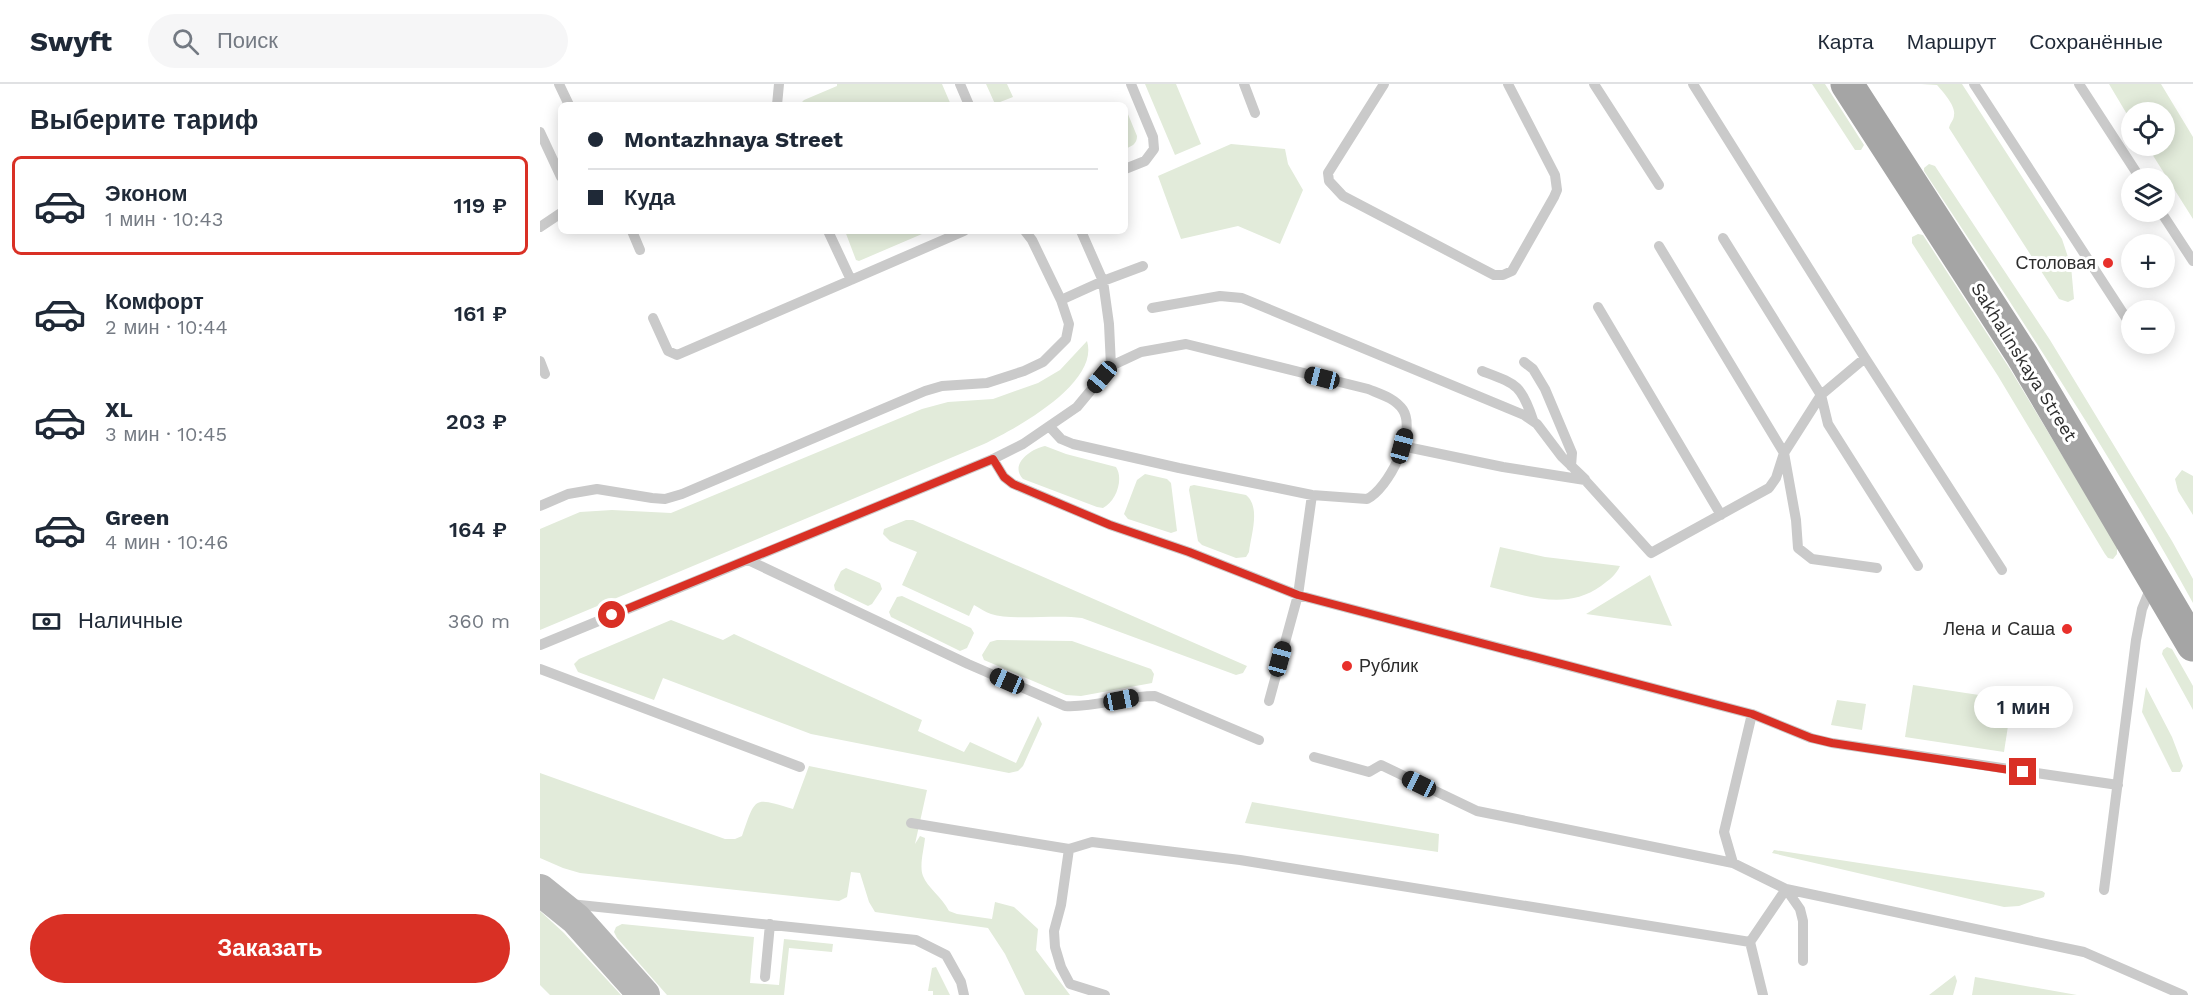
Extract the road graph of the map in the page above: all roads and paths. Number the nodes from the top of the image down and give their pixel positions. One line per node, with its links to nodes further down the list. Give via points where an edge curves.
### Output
1 (560, 84): 13 (lane)
2 (779, 84): 14 (lane)
3 (960, 84): 15 (lane)
4 (1131, 84): 18 (lane, via 1154,137 1154,149 1145,161)
5 (1244, 84): 16 (lane)
6 (1384, 84): 7 (lane, via 1328,173 1329,181 1343,196 1494,275 1503,275 1512,271 1557,190 1555,174)
7 (1508, 84)
8 (1594, 84): 21 (lane)
9 (1693, 84): 42 (lane)
10 (1847, 84): 63 (main road, Sakhalinskaya Street, via 2022,355)
11 (1974, 84): 40 (lane)
12 (2079, 84): 19 (lane)
13 (568, 102)
14 (777, 102)
15 (968, 102)
16 (1255, 113)
17 (540, 132): 20 (lane)
18 (1128, 168)
19 (2134, 168)
20 (558, 171)
21 (1659, 185)
22 (558, 215): 24 (lane)
23 (2168, 222): 33 (lane)
24 (540, 227)
25 (633, 234): 32 (lane)
26 (829, 234): 35 (lane)
27 (957, 234): 35 (lane)
28 (1027, 234): 37 (lane)
29 (1082, 234): 36 (lane)
30 (1723, 238): 48 (lane)
31 (1659, 246): 52 (lane)
32 (640, 250)
33 (2193, 261)
34 (1143, 266): 36 (lane)
35 (851, 280): 41 (lane, via 677,355 668,351)
36 (1103, 281): 37 (lane); 45 (lane)
37 (1060, 300): 57 (lane, via 1069,324 1066,339 1043,362 1024,371 987,383 925,391 682,494 664,499 597,489 568,494)
38 (1598, 307): 58 (lane)
39 (1152, 308): 49 (lane, via 1220,296 1242,298)
40 (2121, 310)
41 (653, 318)
42 (1865, 358): 48 (lane); 62 (lane)
43 (540, 362): 47 (lane)
44 (1524, 362): 54 (lane, via 1545,389 1569,444)
45 (1111, 366): 50 (lane, via 1077,407); 51 (lane, via 1141,352 1186,345 1368,389 1388,397 1404,411 1407,426)
46 (1482, 371): 49 (lane, via 1520,389)
47 (546, 374)
48 (1821, 395): 52 (lane); 60 (lane, via 1828,424)
49 (1533, 420): 54 (lane)
50 (1050, 427): 53 (lane); 56 (lane, via 1061,439 1073,444)
51 (1402, 446): 55 (lane); 56 (lane, via 1396,465 1375,496 1367,499)
52 (1784, 453): 58 (lane, via 1769,488); 61 (lane, via 1798,548 1812,559)
53 (993, 459): 59 (lane); 64 (lane, via 1013,484 1110,525)
54 (1571, 466): 55 (lane)
55 (1586, 480): 58 (lane, via 1651,553)
56 (1312, 495): 64 (lane)
57 (540, 506)
58 (1721, 515)
59 (748, 560): 65 (lane); 70 (lane, via 1065,706 1155,696)
60 (1918, 566)
61 (1877, 568)
62 (2002, 570)
63 (2155, 578): 66 (main road, Sakhalinskaya Street); 73 (lane, via 2142,609 2136,640)
64 (1298, 595): 68 (lane); 69 (lane)
65 (540, 645)
66 (2193, 645)
67 (540, 669): 72 (lane)
68 (1269, 701)
69 (1752, 714): 73 (lane, via 1832,743); 76 (lane, via 1724,832)
70 (1259, 740)
71 (1314, 757): 76 (lane, via 1369,772 1381,765 1477,811)
72 (800, 766)
73 (2118, 785): 78 (lane)
74 (911, 823): 75 (lane)
75 (1069, 849): 81 (lane, via 1092,842 1240,860); 87 (lane, via 1054,931 1055,947 1070,984)
76 (1733, 863): 77 (lane)
77 (1785, 889): 81 (lane); 82 (lane, via 1800,909); 84 (lane, via 2084,952)
78 (2104, 890)
79 (548, 896): 80 (lane); 85 (main road, via 576,919)
80 (770, 924): 83 (lane); 86 (lane, via 916,940 946,955)
81 (1750, 942): 88 (lane)
82 (1803, 961)
83 (765, 977)
84 (2159, 989): 89 (lane)
85 (644, 995)
86 (964, 995)
87 (1105, 995)
88 (1763, 995)
89 (2183, 995)

